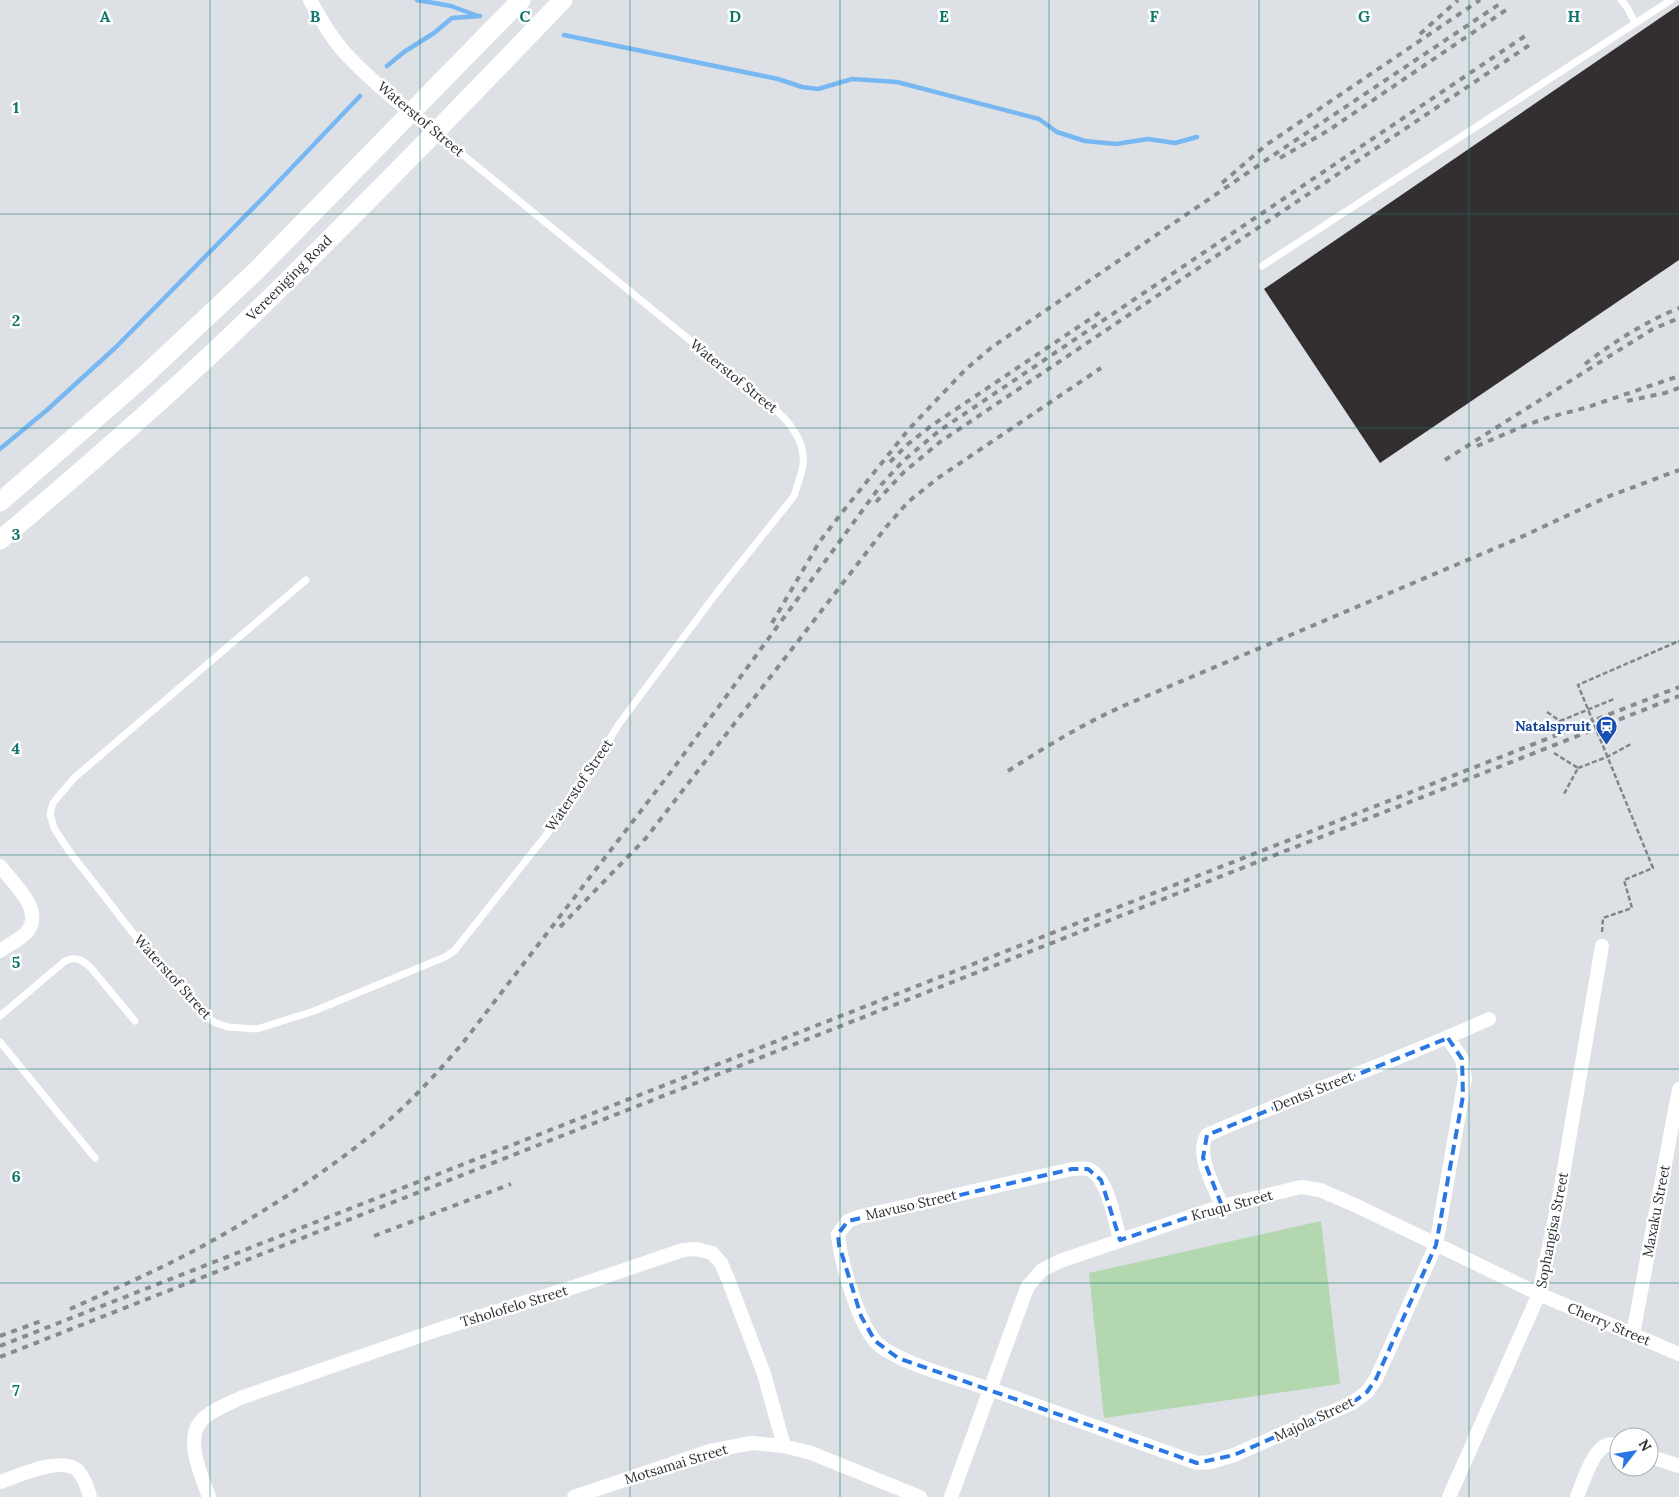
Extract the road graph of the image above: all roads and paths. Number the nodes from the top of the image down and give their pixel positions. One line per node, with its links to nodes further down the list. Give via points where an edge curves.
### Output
1 (310, 0): 7 (street, Waterstof Street, via 345,54)
2 (521, 0): 7 (main road, Vereeniging Road)
3 (563, 0): 8 (main road, Vereeniging Road)
4 (1621, 0): 6 (lane)
5 (1670, 0): 6 (lane)
6 (1635, 23): 9 (lane)
7 (410, 112): 8 (street, Waterstof Street); 10 (main road, Vereeniging Road, via 256,271 142,378)
8 (436, 132): 11 (main road, Vereeniging Road, via 274,295 138,420); 12 (lane, Waterstof Street, via 775,407 792,428 800,445 803,463 799,481 794,496 619,724 563,814 454,951 314,1011 257,1029 228,1027 206,1017 140,942 69,851 54,828 50,814 53,803 74,778)
9 (1262, 266)
10 (0, 502)
11 (0, 540)
12 (306, 580)
13 (1679, 642): 15 (path, via 1578,685)
14 (1614, 699): 15 (path)
15 (1589, 709): 17 (path); 21 (path)
16 (1547, 712): 17 (path)
17 (1560, 721): 18 (path)
18 (1553, 732)
19 (1631, 744): 21 (path)
20 (1554, 753): 22 (path)
21 (1607, 757): 22 (path); 25 (path, via 1653,868 1624,880 1632,908 1603,918)
22 (1578, 768): 23 (path)
23 (1564, 794)
24 (0, 866): 26 (street, via 32,911 27,932)
25 (1602, 946): 38 (street, Sophangisa Street, via 1558,1204)
26 (0, 951)
27 (0, 1016): 29 (lane, via 65,961 77,958 91,968)
28 (1489, 1019): 30 (street, Dentsi Street)
29 (135, 1021)
30 (1448, 1038): 35 (street, Dentsi Street, via 1207,1135 1203,1141 1203,1158); 37 (street, Majola Street, via 1462,1059 1465,1079)
31 (0, 1042): 34 (lane)
32 (1679, 1089): 33 (street, Maxaku Street)
33 (1675, 1128): 39 (street, Maxaku Street)
34 (95, 1158)
35 (1222, 1206): 36 (street, Kruqu Street); 37 (street, Kruqu Street, via 1301,1187 1320,1190)
36 (1120, 1240): 41 (street, Kruqu Street, via 1042,1270 1028,1286); 41 (street, Mavuso Street, via 1108,1194 1101,1180 1088,1169 1072,1169 858,1217 842,1227 838,1234 839,1245 850,1287 875,1341 898,1358)
37 (1436, 1245): 38 (street, Kruqu Street); 41 (street, Majola Street, via 1376,1379 1367,1392 1352,1402 1234,1455 1197,1463)
38 (1539, 1294): 39 (street, Cherry Street); 52 (street, Sophangisa Street)
39 (1633, 1334): 40 (street, Cherry Street)
40 (1679, 1354)
41 (989, 1389): 51 (street, Kruqu Street)
42 (1609, 1444): 53 (street, via 1595,1455)
43 (784, 1446): 48 (street, Tsholofelo Street, via 764,1374 721,1263 712,1253 683,1250 443,1328 243,1397 216,1410 197,1425 193,1437); 49 (street, Motsamai Street, via 752,1443 710,1451); 50 (street, Motsamai Street, via 811,1453)
44 (1659, 1459): 45 (street)
45 (1679, 1466)
46 (0, 1482): 47 (street, via 47,1466 70,1466 83,1478)
47 (90, 1497)
48 (209, 1497)
49 (574, 1497)
50 (920, 1497)
51 (951, 1497)
52 (1449, 1497)
53 (1577, 1497)

